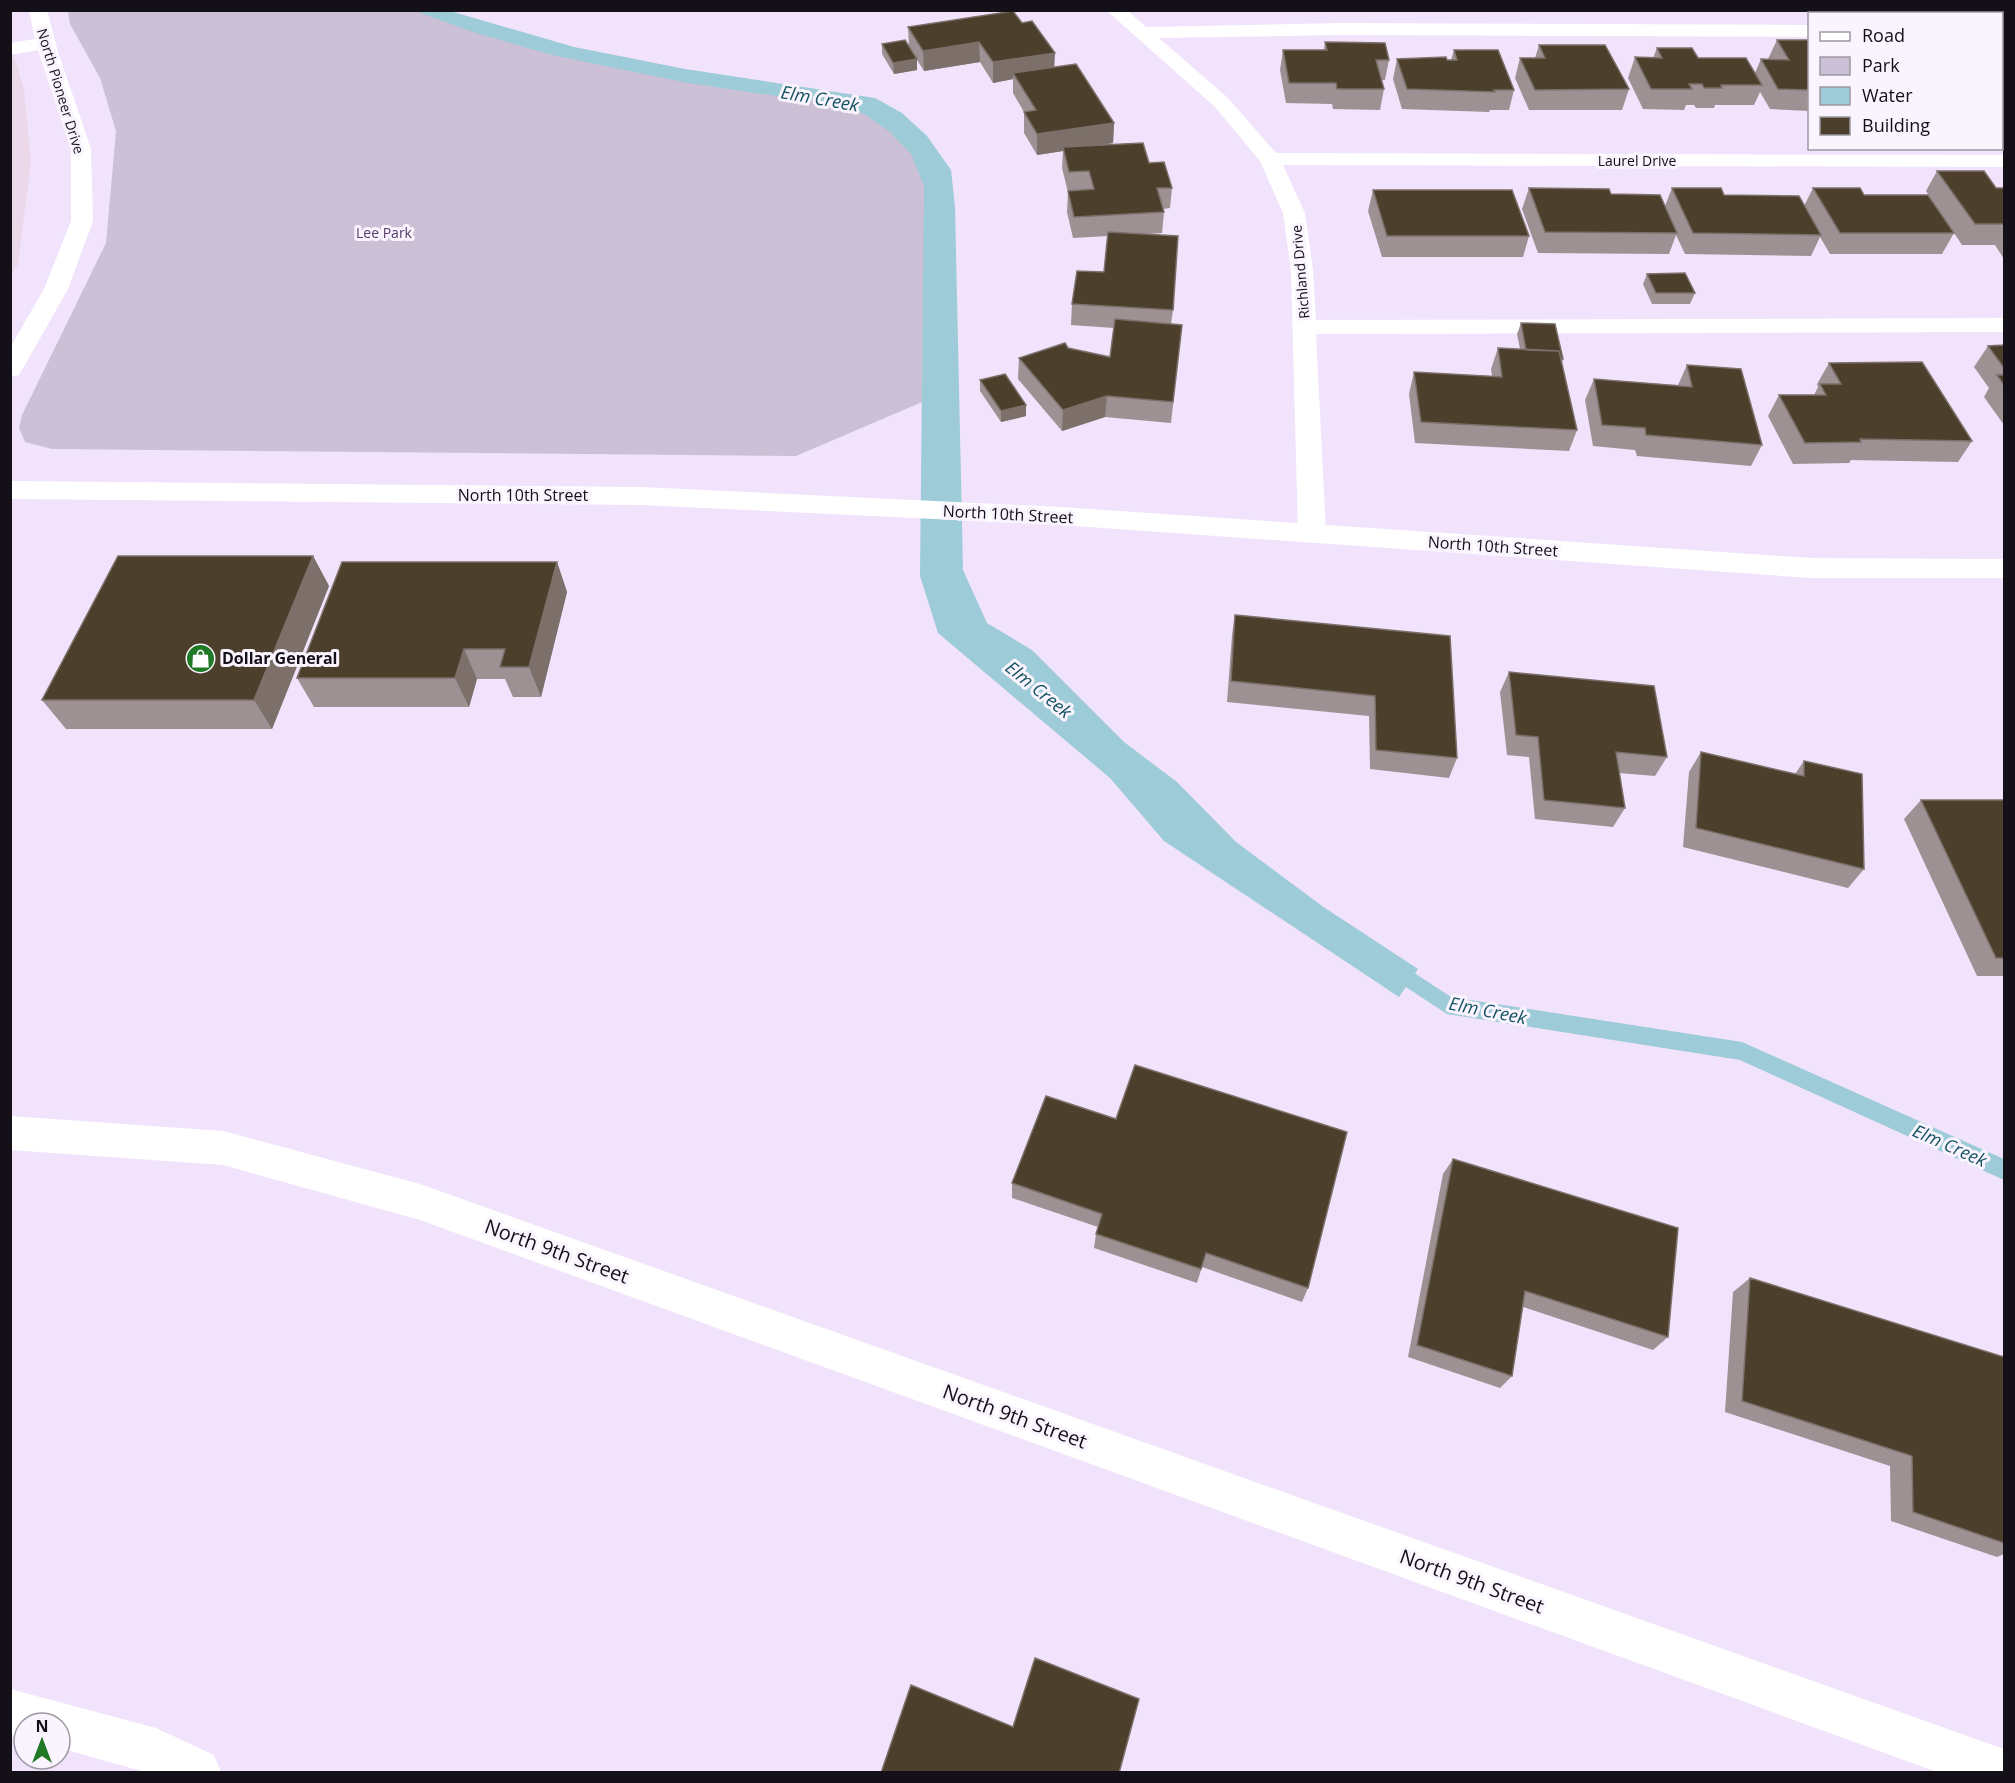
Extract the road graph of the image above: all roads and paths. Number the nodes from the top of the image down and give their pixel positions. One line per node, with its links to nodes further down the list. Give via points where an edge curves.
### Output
1 (38, 10): 5 (street, North Pioneer Drive)
2 (1115, 10): 4 (street, Richland Drive)
3 (1808, 30): 4 (street, via 1341,29)
4 (1142, 33): 7 (street, Richland Drive, via 1221,102)
5 (45, 43): 6 (street); 11 (street, North Pioneer Drive, via 81,149 82,221 56,289)
6 (10, 49)
7 (1270, 159): 8 (street, Laurel Drive); 10 (street, Richland Drive, via 1294,213)
8 (2004, 161)
9 (2004, 325): 10 (street)
10 (1304, 327): 13 (street, Richland Drive)
11 (10, 370)
12 (10, 490): 13 (street, North 10th Street, via 641,496 1061,516)
13 (1312, 533): 14 (street, North 10th Street, via 1811,568)
14 (2004, 569)
15 (10, 1133): 18 (street, North 9th Street, via 223,1148 420,1202)
16 (72, 1728): 17 (street, via 156,1752)
17 (197, 1773)
18 (2001, 1773)

